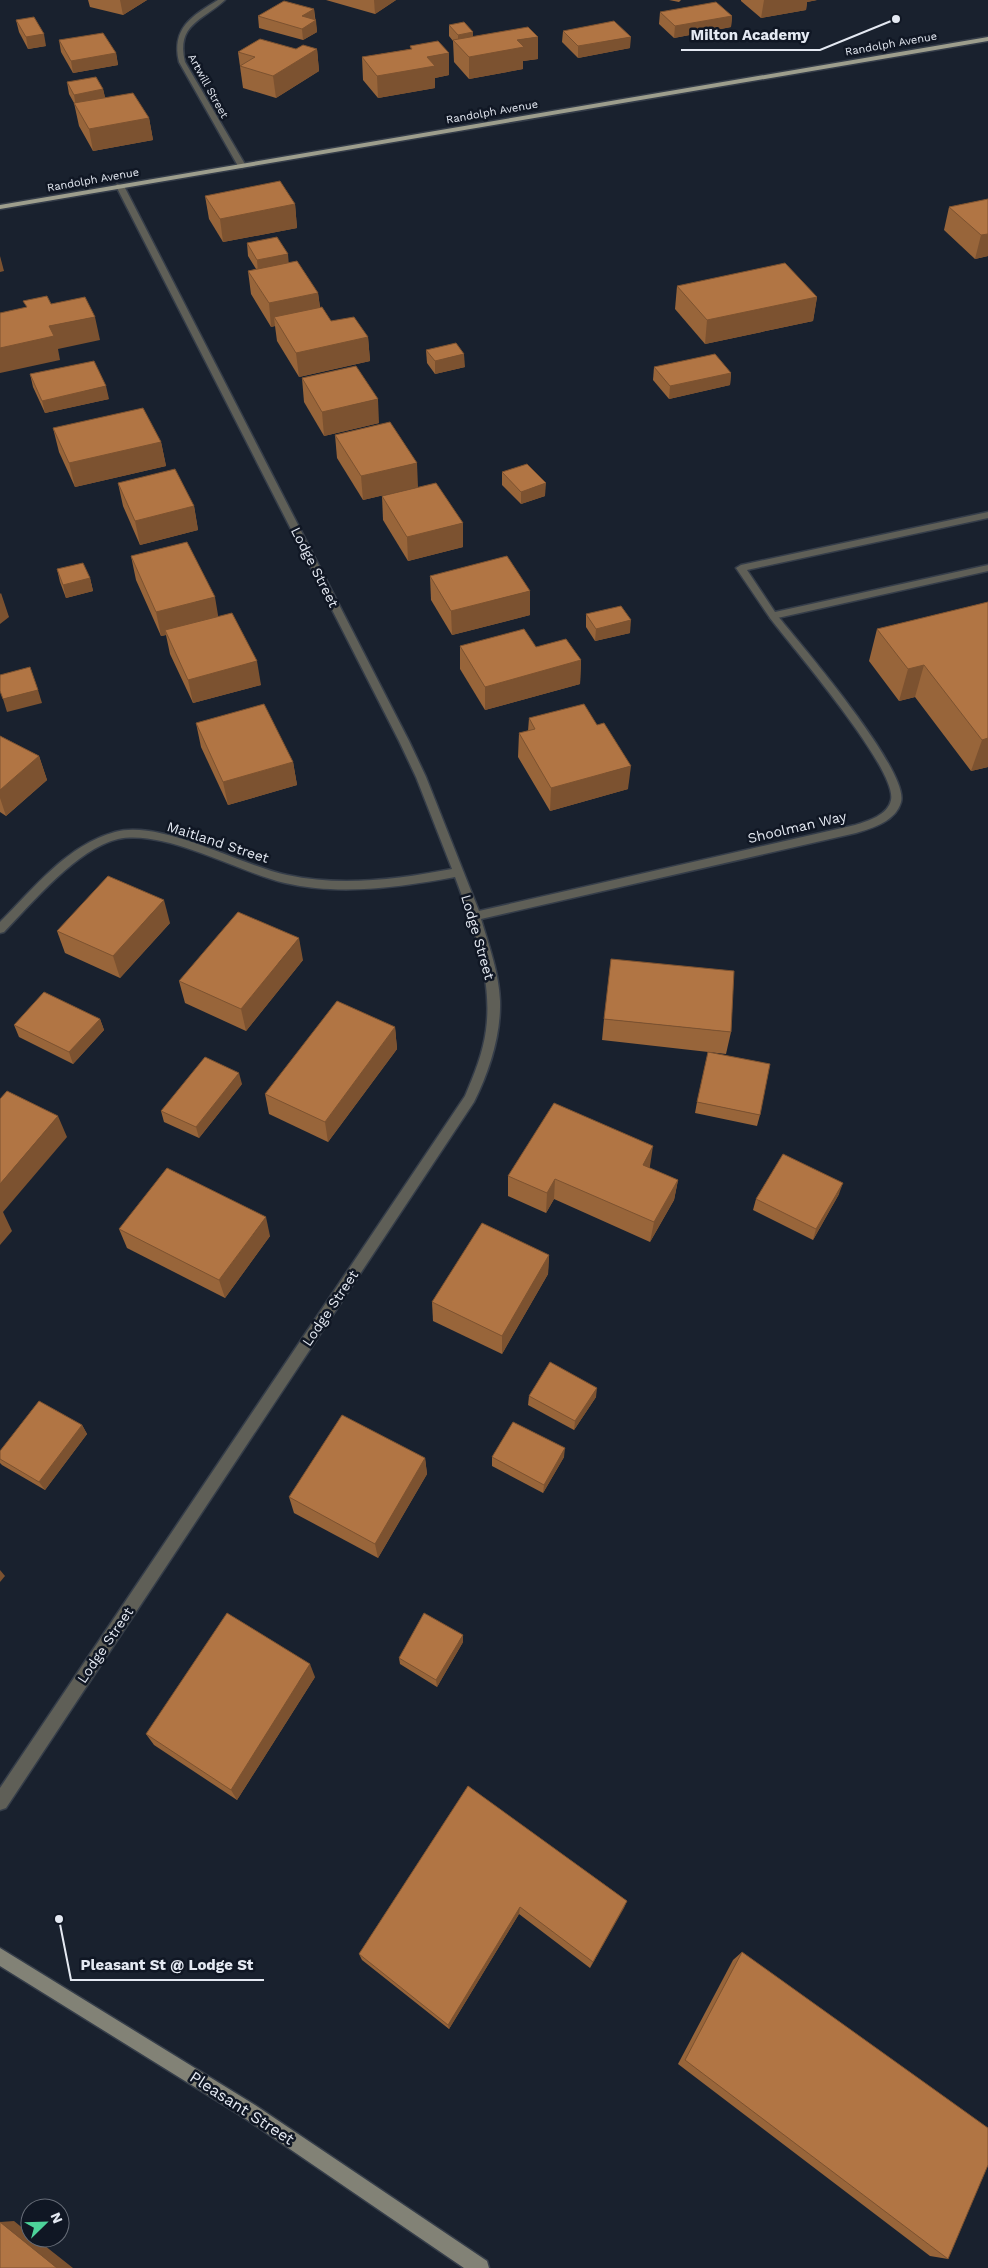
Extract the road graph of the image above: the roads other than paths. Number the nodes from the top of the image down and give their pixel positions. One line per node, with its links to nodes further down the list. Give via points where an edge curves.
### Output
1 (222, 0): 3 (street, Artwill Street, via 183,31 178,51)
2 (988, 39): 3 (main road, Randolph Avenue)
3 (242, 166): 4 (main road, Randolph Avenue)
4 (120, 186): 5 (main road, Randolph Avenue); 9 (street, Lodge Street, via 404,741)
5 (0, 207)
6 (988, 515): 8 (street, Shoolman Way, via 740,568)
7 (988, 568): 8 (street)
8 (773, 616): 10 (street, Shoolman Way, via 885,764 897,795 895,806 887,816 856,829)
9 (459, 872): 10 (street, Lodge Street); 11 (street, Maitland Street, via 385,884 320,884 258,872 172,841 133,834 100,841 70,861)
10 (475, 916): 12 (street, Lodge Street, via 490,971 494,1002 492,1031 484,1064 470,1098)
11 (0, 929)
12 (0, 1802)
13 (0, 1956): 14 (street, Pleasant Street, via 249,2111)
14 (480, 2268)

